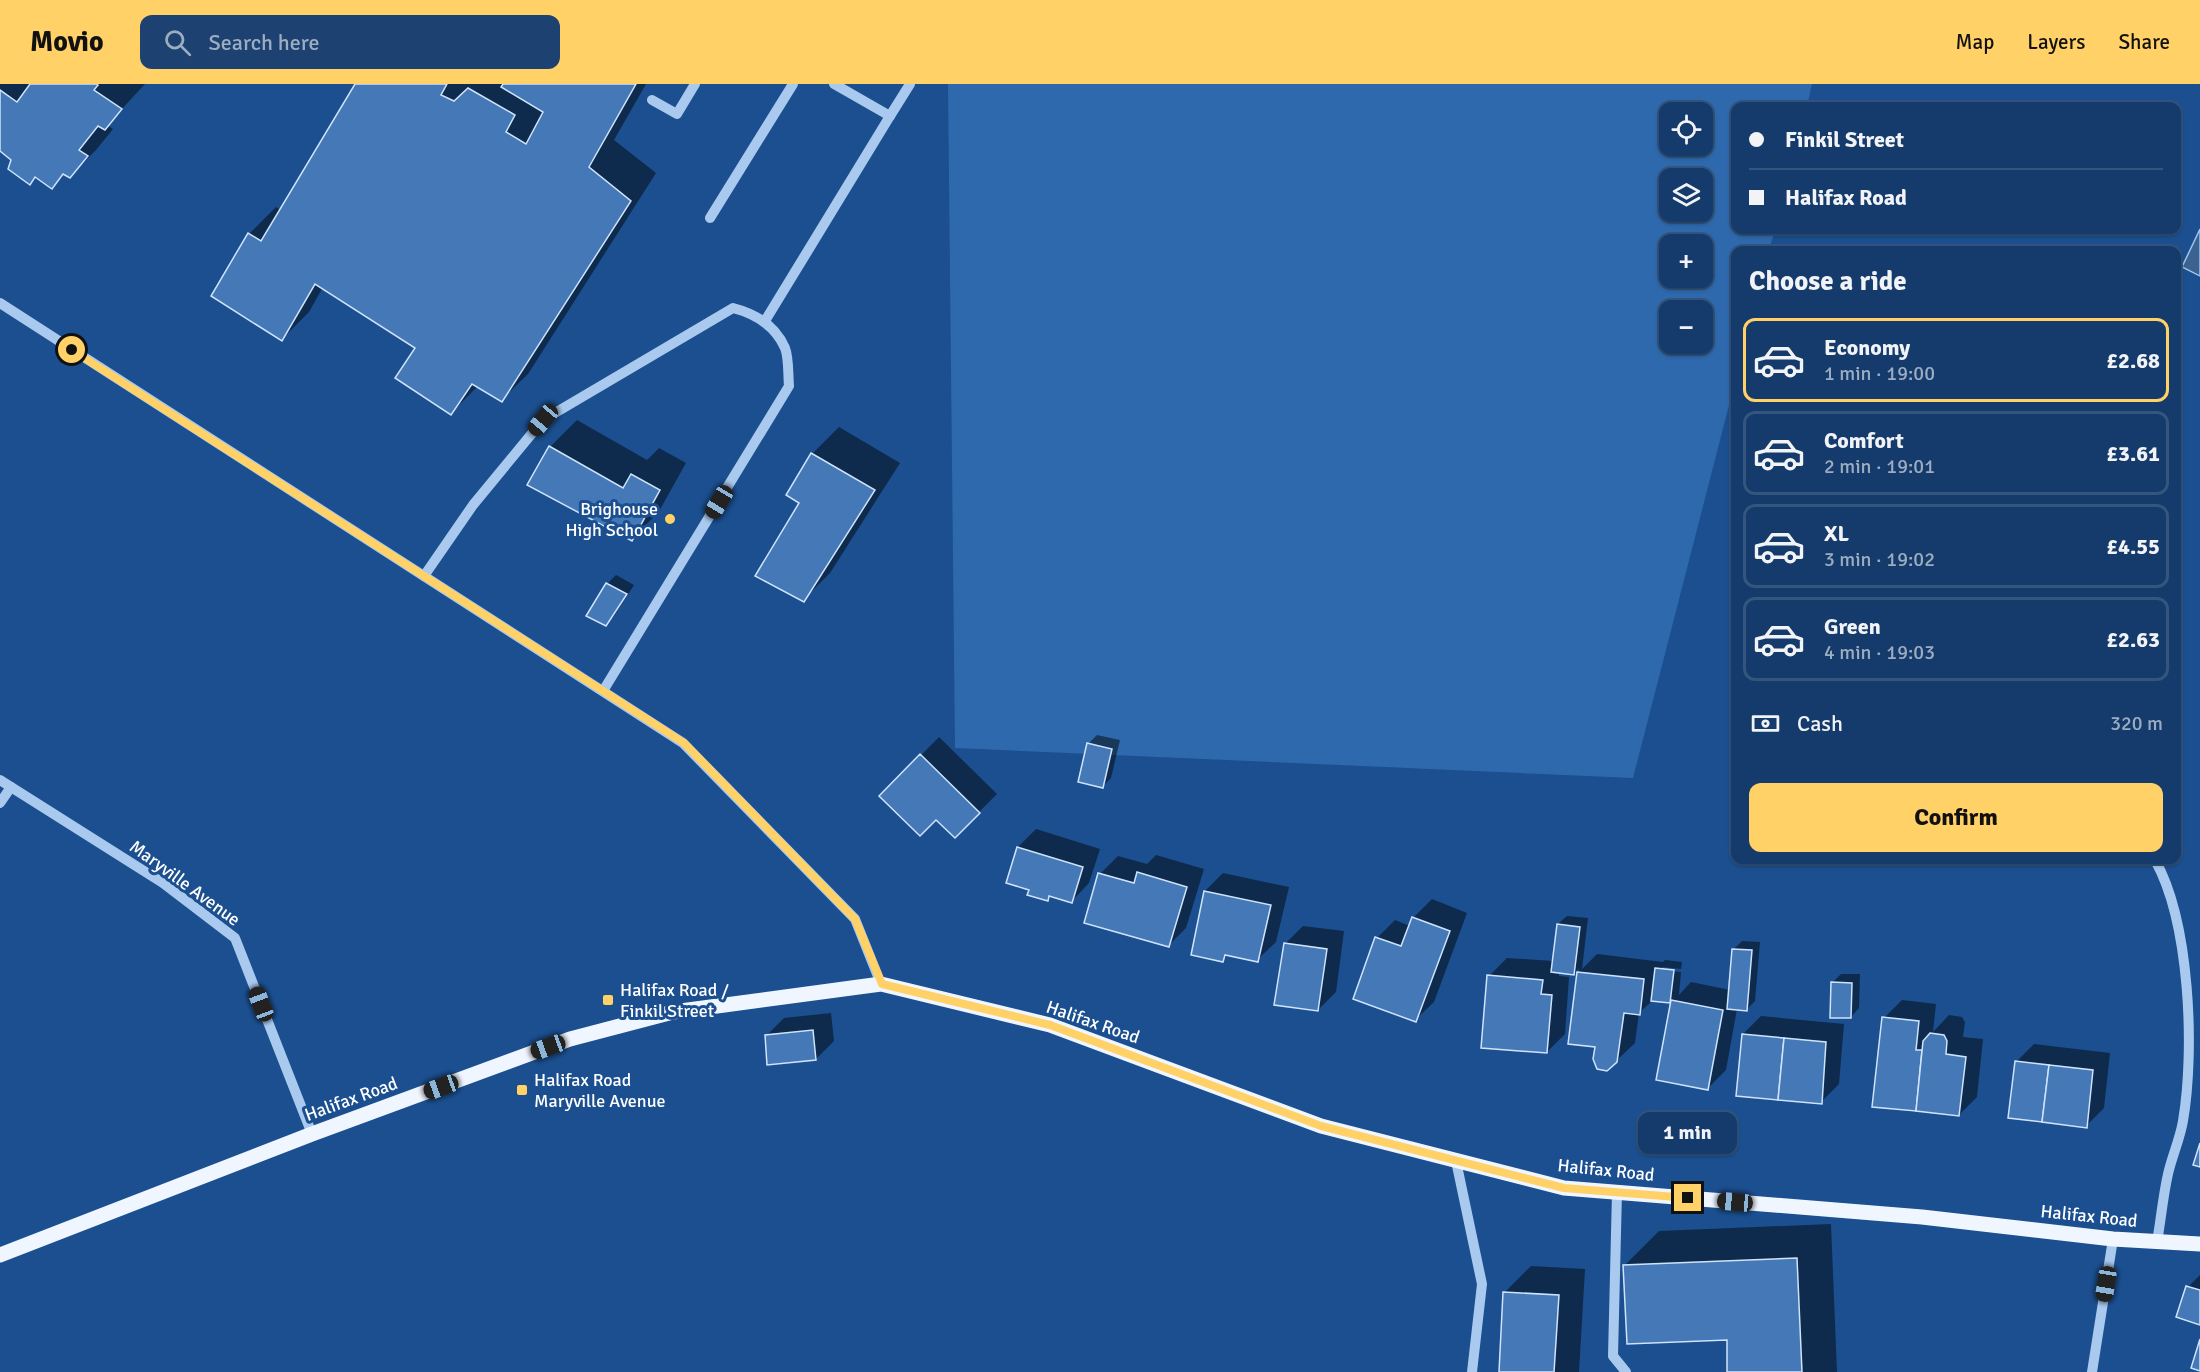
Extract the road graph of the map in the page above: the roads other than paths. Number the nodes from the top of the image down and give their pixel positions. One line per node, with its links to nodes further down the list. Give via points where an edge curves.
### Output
1 (695, 84): 5 (street, via 677,114)
2 (793, 84): 7 (street)
3 (834, 84): 6 (street)
4 (910, 84): 6 (street)
5 (652, 100)
6 (890, 116): 9 (street)
7 (710, 218)
8 (0, 303): 10 (street)
9 (765, 321): 10 (street, via 733,308 543,420 472,505); 11 (street, via 785,349 789,387)
10 (424, 576): 11 (street)
11 (603, 691): 16 (street, via 684,743 855,919)
12 (0, 780): 13 (street, Maryville Avenue)
13 (11, 787): 14 (street); 17 (street, Maryville Avenue, via 163,883 236,938)
14 (0, 803)
15 (2157, 864): 21 (street, via 2178,927 2190,1051 2183,1121 2168,1174)
16 (882, 984): 17 (main road, Halifax Road, via 673,1012 570,1039); 18 (main road, Halifax Road, via 1050,1025 1321,1126)
17 (312, 1134): 23 (main road, Halifax Road)
18 (1456, 1161): 19 (main road, Halifax Road, via 1564,1188); 24 (street, via 1482,1284)
19 (1617, 1192): 20 (main road, Halifax Road, via 1922,1217); 25 (street, via 1613,1356)
20 (2113, 1239): 21 (main road, Halifax Road); 26 (street)
21 (2157, 1242): 22 (main road, Halifax Road)
22 (2200, 1244)
23 (0, 1255)
24 (1472, 1372)
25 (1626, 1372)
26 (2092, 1372)

